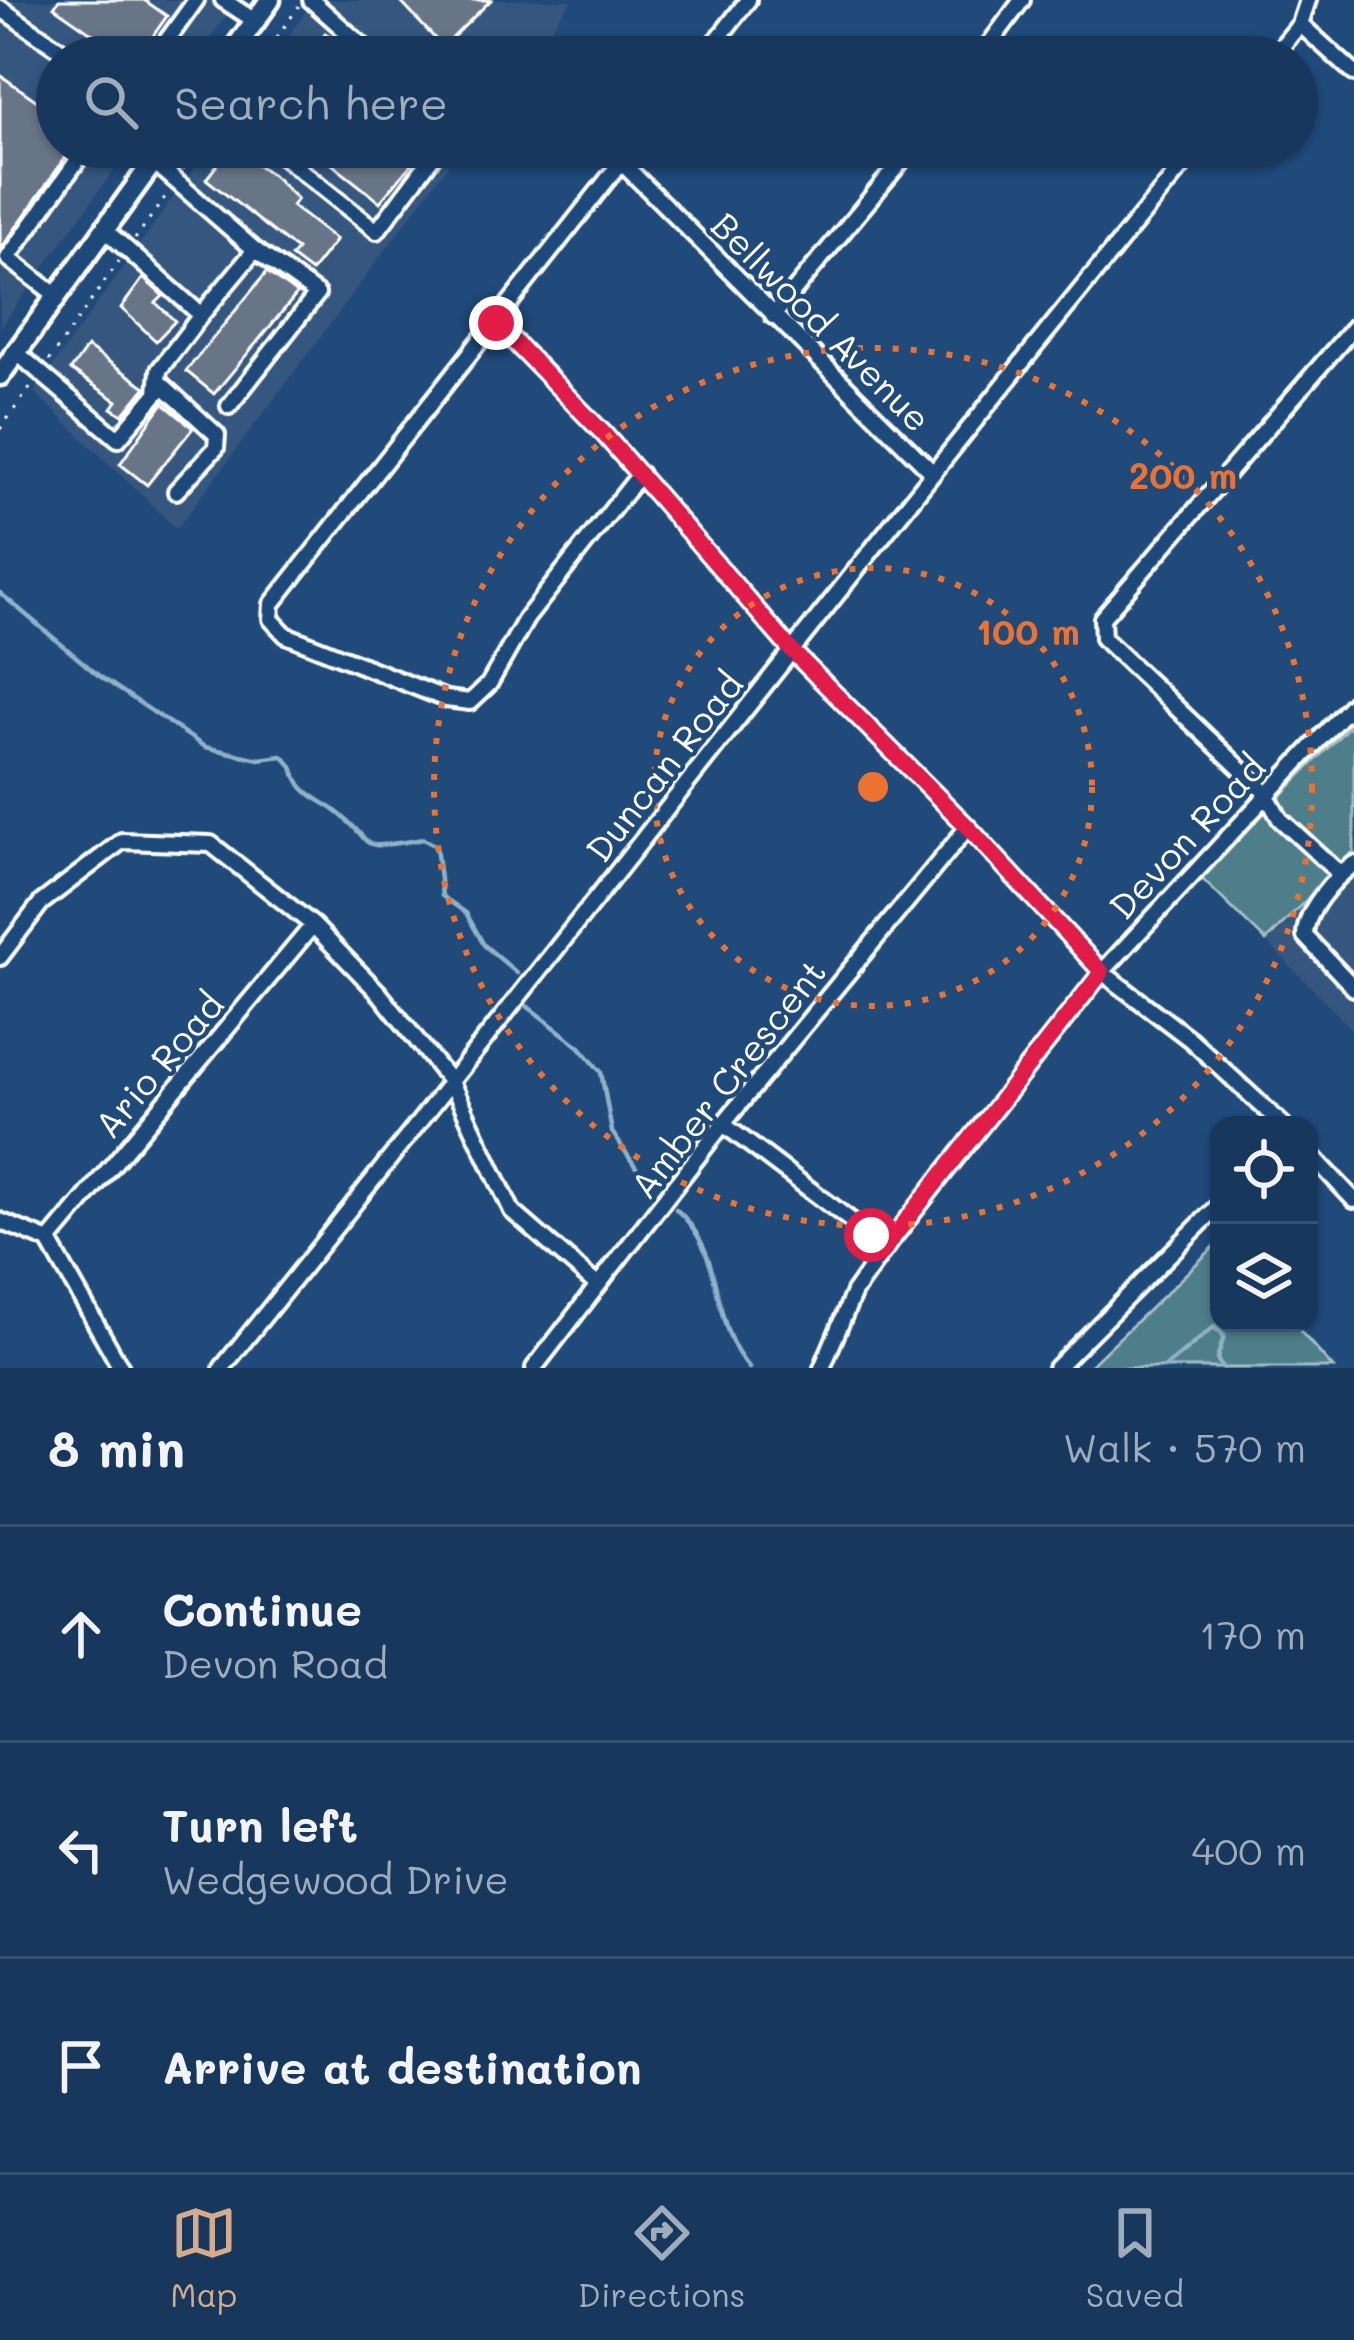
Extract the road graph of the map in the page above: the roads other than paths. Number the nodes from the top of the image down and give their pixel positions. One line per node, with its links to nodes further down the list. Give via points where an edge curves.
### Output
1 (223, 0): 9 (street)
2 (270, 0): 9 (main road)
3 (307, 0): 14 (street)
4 (748, 0): 15 (street)
5 (1022, 0): 16 (street)
6 (1308, 0): 10 (street)
7 (192, 2): 12 (street)
8 (0, 8): 11 (street)
9 (255, 21): 13 (main road)
10 (1300, 24): 17 (street); 18 (street)
11 (41, 36)
12 (169, 36)
13 (244, 36)
14 (350, 36)
15 (720, 36)
16 (995, 36)
17 (1290, 36)
18 (1313, 36)
19 (1318, 40): 20 (street)
20 (1354, 73)
21 (71, 168): 32 (street, via 8,258)
22 (149, 168): 30 (main road)
23 (168, 168): 31 (street)
24 (298, 168): 25 (street, via 377,231)
25 (424, 168)
26 (616, 168): 35 (street)
27 (627, 168): 34 (street, Bellwood Avenue)
28 (896, 168): 34 (street)
29 (1181, 168): 41 (street, Duncan Road)
30 (105, 230): 32 (main road); 33 (street)
31 (255, 250): 33 (street); 40 (street, via 317,295)
32 (57, 296): 37 (main road)
33 (201, 315): 39 (street)
34 (773, 316): 41 (street, Bellwood Avenue)
35 (496, 323): 42 (street); 42 (street, via 272,604 274,624 446,699 470,702)
36 (1354, 327): 46 (street, via 1102,618 1103,638)
37 (16, 352): 38 (main road); 39 (street, via 118,439)
38 (0, 375)
39 (158, 381): 43 (street, via 218,435 216,448)
40 (229, 406)
41 (931, 470): 44 (street, Duncan Road)
42 (640, 474): 44 (street)
43 (176, 491)
44 (792, 651): 47 (street); 53 (street, Duncan Road)
45 (1354, 702): 46 (street, Devon Road)
46 (1265, 793): 48 (street, via 1280,818); 51 (street, Devon Road)
47 (968, 827): 51 (street); 55 (street, Amber Crescent)
48 (1347, 869): 52 (street, via 1305,922 1305,936)
49 (313, 925): 50 (street, via 211,844 122,841 41,903); 53 (street); 60 (street, Ario Road)
50 (0, 957)
51 (1102, 972): 54 (street); 61 (street, Devon Road)
52 (1354, 988)
53 (452, 1084): 62 (street, via 512,1211); 64 (street, Duncan Road)
54 (1273, 1116)
55 (723, 1124): 61 (street); 62 (street, Amber Crescent)
56 (1318, 1162): 57 (street)
57 (1354, 1200)
58 (1210, 1214): 67 (street)
59 (0, 1221): 60 (street)
60 (49, 1241): 63 (street)
61 (886, 1246): 66 (street, Devon Road, via 854,1292)
62 (597, 1285): 65 (street, Amber Crescent)
63 (121, 1368)
64 (222, 1368)
65 (534, 1368)
66 (822, 1368)
67 (1056, 1368)

